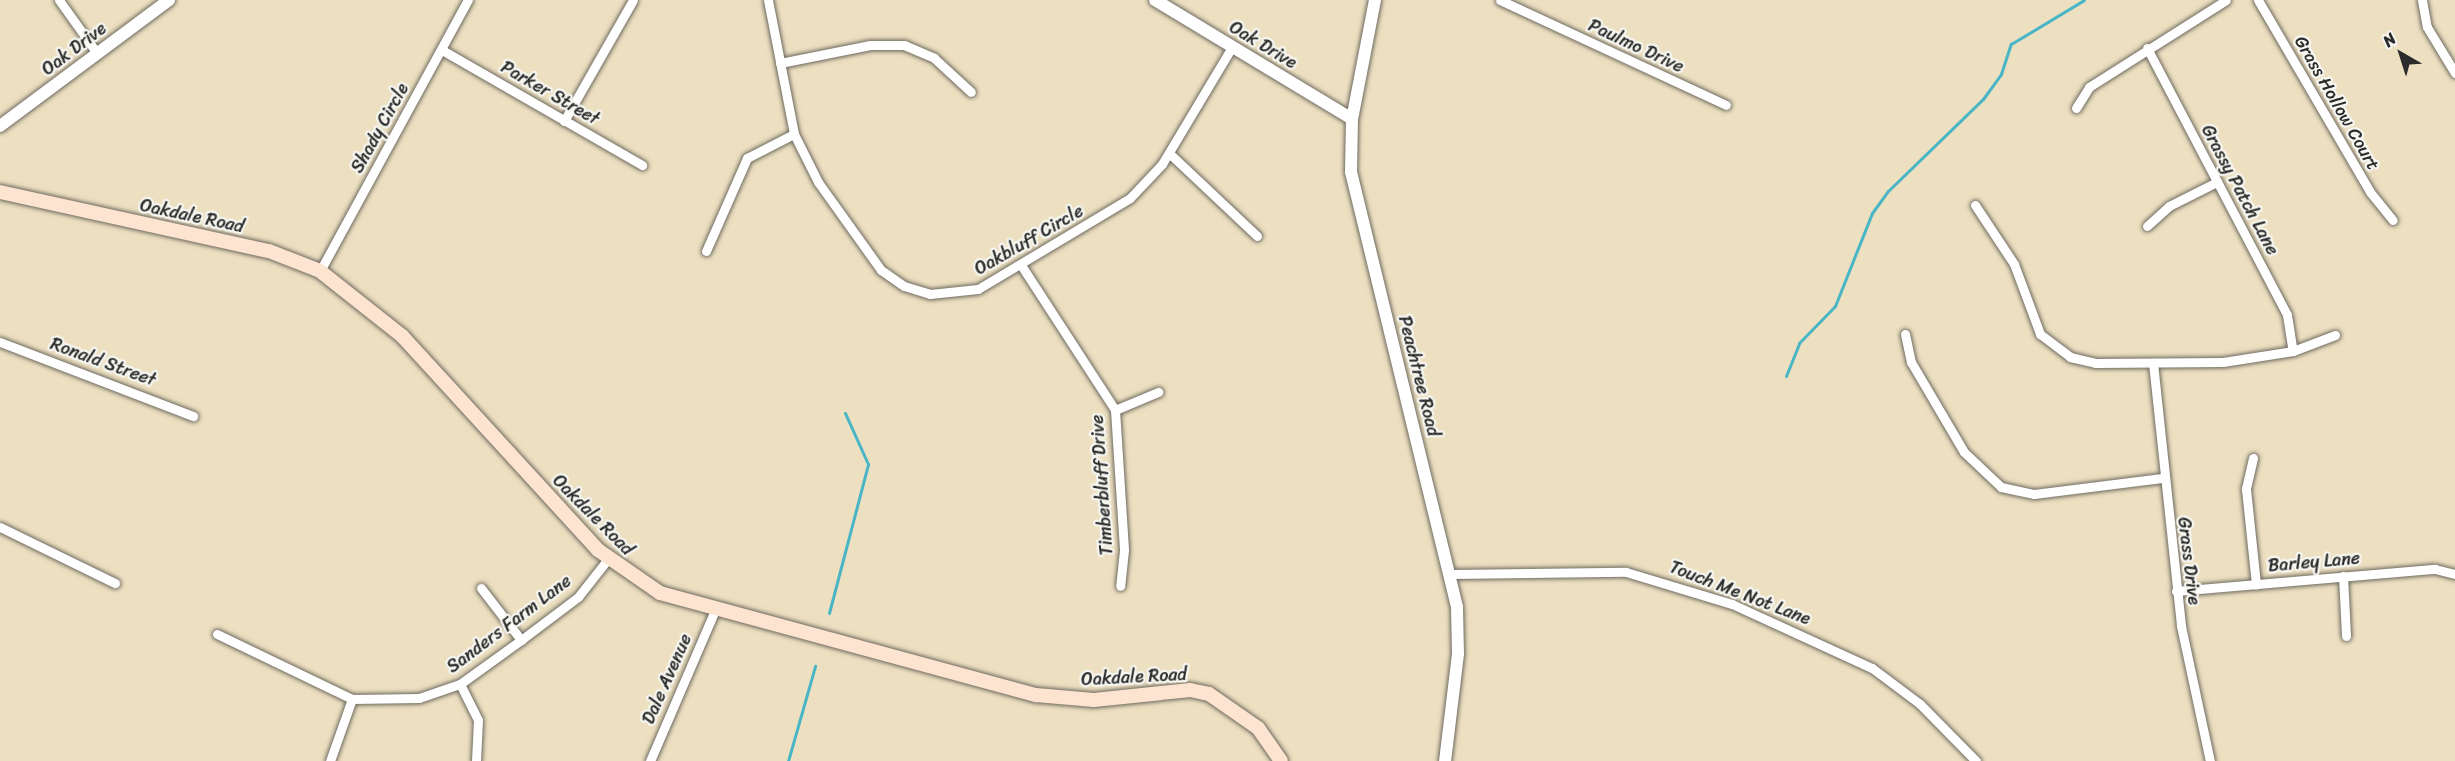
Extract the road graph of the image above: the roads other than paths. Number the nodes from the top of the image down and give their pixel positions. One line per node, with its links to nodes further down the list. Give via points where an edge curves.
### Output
1 (59, 0): 15 (street)
2 (169, 0): 15 (street, Oak Drive)
3 (468, 0): 14 (street, Shady Circle)
4 (633, 0): 22 (street)
5 (768, 0): 16 (street, Oakbluff Circle)
6 (1155, 0): 12 (street, Oak Drive)
7 (1375, 0): 21 (street, Peachtree Road)
8 (1500, 0): 19 (street, Paulmo Drive)
9 (2226, 0): 13 (street)
10 (2258, 0): 30 (street, Grass Hollow Court, via 2370,192)
11 (2422, 0): 17 (street, via 2427,27)
12 (1232, 47): 21 (street, Oak Drive); 25 (street, Oakbluff Circle)
13 (2147, 48): 20 (street, via 2089,87); 27 (street, Grassy Patch Lane)
14 (442, 50): 22 (street, Parker Street); 35 (street, Shady Circle)
15 (97, 53): 23 (street, Oak Drive)
16 (780, 63): 18 (street, via 870,45 904,45 940,62); 24 (street, Oakbluff Circle)
17 (2455, 73)
18 (971, 92)
19 (1726, 105)
20 (2076, 108)
21 (1352, 119): 48 (street, Peachtree Road, via 1351,172 1359,220)
22 (564, 121): 26 (street, Parker Street)
23 (0, 126)
24 (794, 134): 33 (street, via 747,158); 34 (street, Oakbluff Circle, via 818,182 871,259 904,286 953,295 978,289)
25 (1168, 153): 32 (street); 34 (street, Oakbluff Circle, via 1130,198)
26 (642, 165)
27 (2217, 182): 31 (street, via 2169,206); 39 (street, Grassy Patch Lane, via 2287,315)
28 (0, 192): 35 (main road, Oakdale Road, via 269,251)
29 (1975, 205): 40 (street, via 2014,264 2033,322 2049,344 2082,361)
30 (2393, 220)
31 (2147, 226)
32 (1257, 236)
33 (706, 251)
34 (1021, 265): 42 (street, Timberbluff Drive)
35 (320, 272): 47 (main road, Oakdale Road, via 402,336)
36 (1905, 334): 45 (street, via 1911,362 1964,452 2001,487 2034,494)
37 (2335, 335): 39 (street)
38 (0, 342): 43 (street, Ronald Street)
39 (2293, 351): 40 (street, via 2223,362)
40 (2153, 363): 45 (street, Grass Drive)
41 (1158, 392): 42 (street)
42 (1115, 411): 53 (street, Timberbluff Drive, via 1124,550)
43 (193, 416)
44 (2253, 458): 52 (street, via 2246,489)
45 (2162, 478): 55 (street, Grass Drive)
46 (0, 527): 51 (street)
47 (608, 559): 56 (main road, Oakdale Road, via 660,593); 59 (street, Sanders Farm Lane, via 578,597)
48 (1451, 574): 66 (street, Peachtree Road, via 1458,654); 67 (street, Touch Me Not Lane, via 1626,572 1732,604 1872,668 1920,704)
49 (2455, 574): 50 (street, Barley Lane, via 2435,569)
50 (2343, 576): 52 (street, Barley Lane); 58 (street)
51 (115, 584)
52 (2256, 584): 55 (street, Barley Lane)
53 (1119, 586)
54 (481, 588): 59 (street)
55 (2176, 591): 68 (street, Grass Drive)
56 (715, 610): 64 (street, Dale Avenue); 65 (main road, Oakdale Road, via 1036,695 1094,700 1190,690 1209,694 1258,728)
57 (217, 634): 61 (street, Sanders Farm Lane)
58 (2346, 636)
59 (521, 640): 60 (street, Sanders Farm Lane)
60 (460, 684): 61 (street, Sanders Farm Lane, via 419,698); 63 (street, via 478,720)
61 (352, 699): 62 (street)
62 (330, 761)
63 (476, 761)
64 (650, 761)
65 (1281, 761)
66 (1445, 761)
67 (1976, 761)
68 (2210, 761)

